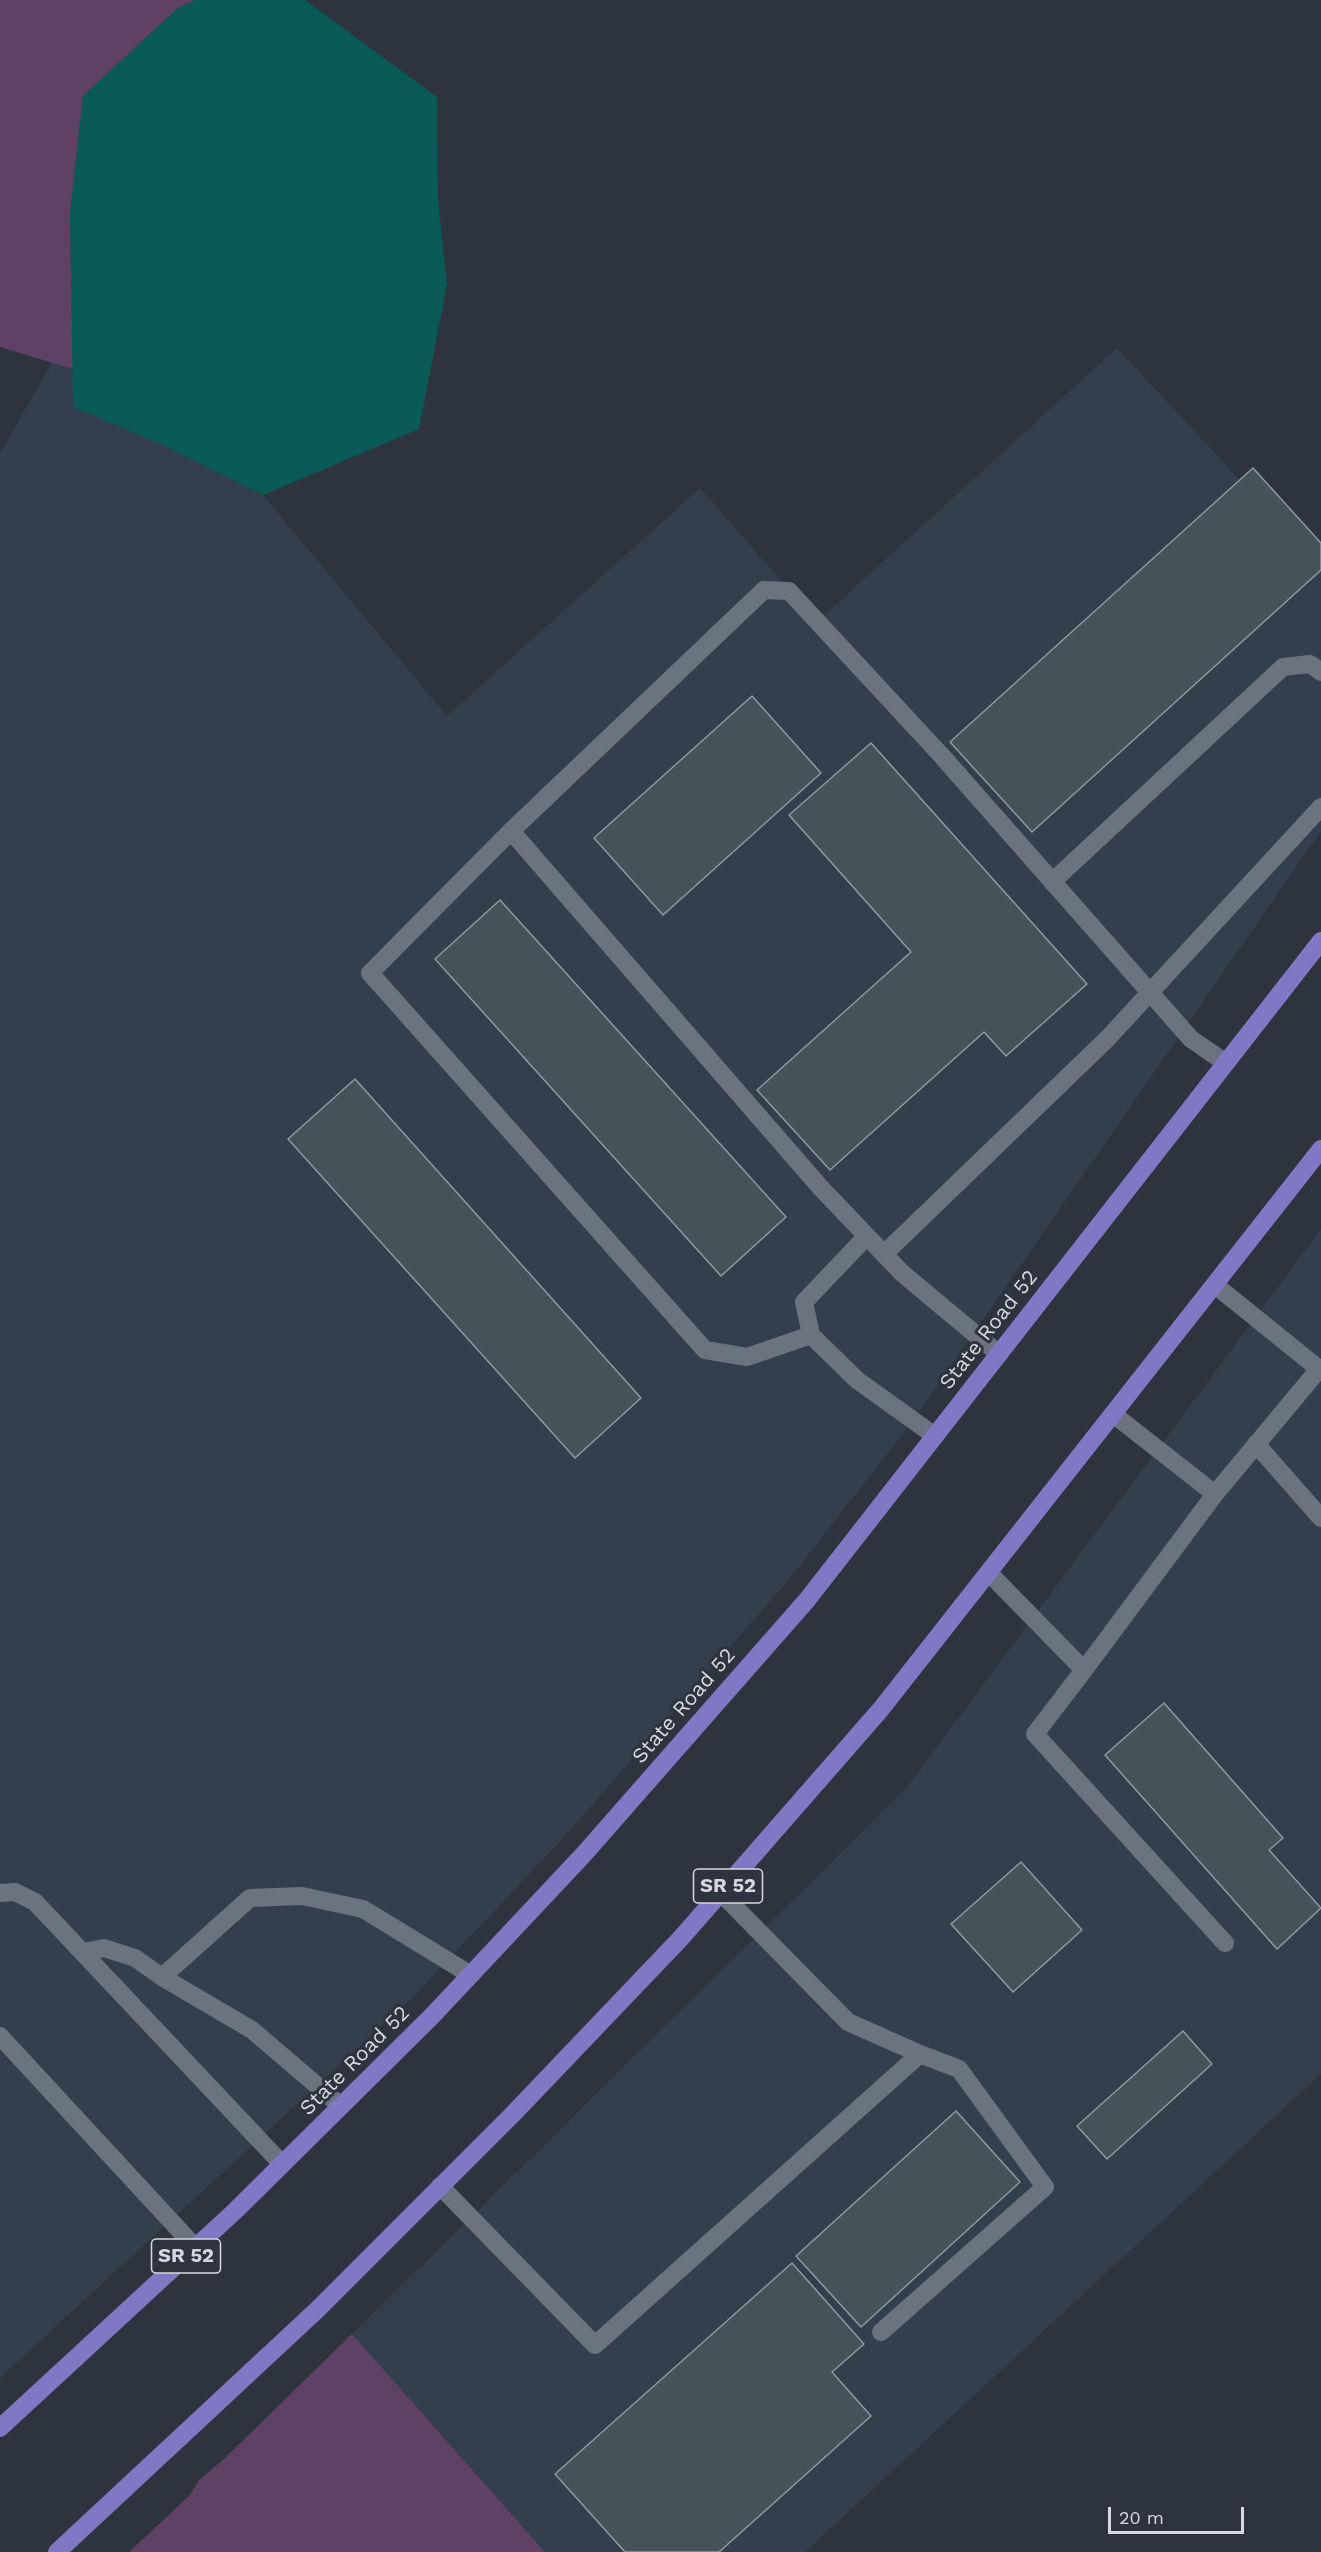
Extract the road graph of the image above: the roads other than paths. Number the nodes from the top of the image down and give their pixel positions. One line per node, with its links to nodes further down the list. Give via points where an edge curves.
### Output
1 (1321, 672): 4 (lane, via 1310,664 1283,667)
2 (1321, 807): 6 (lane)
3 (511, 831): 4 (lane, via 764,590 789,591); 9 (lane, via 812,1178); 12 (lane, via 370,973 705,1350 747,1357)
4 (1052, 882): 6 (lane)
5 (1321, 941): 7 (main road, State Road 52 / SR 52)
6 (1150, 993): 7 (lane, via 1191,1039); 10 (lane)
7 (1226, 1063): 13 (main road, State Road 52 / SR 52)
8 (1321, 1149): 11 (main road, SR 52)
9 (867, 1236): 10 (lane); 12 (lane, via 804,1302)
10 (884, 1254): 13 (lane)
11 (1215, 1285): 14 (main road, SR 52); 16 (lane, via 1319,1369)
12 (811, 1335): 15 (lane, via 857,1380)
13 (999, 1354): 15 (main road, State Road 52 / SR 52)
14 (1113, 1414): 17 (lane); 19 (main road, SR 52)
15 (935, 1436): 25 (main road, State Road 52 / SR 52, via 807,1600 584,1854)
16 (1256, 1444): 17 (lane); 18 (lane)
17 (1215, 1494): 20 (lane)
18 (1321, 1518)
19 (988, 1573): 20 (lane); 22 (main road, SR 52, via 881,1709)
20 (1084, 1670): 23 (lane, via 1035,1734)
21 (0, 1893): 24 (lane, via 15,1892 35,1902)
22 (721, 1893): 28 (lane, via 848,2022); 31 (main road, SR 52, via 520,2107)
23 (1226, 1943)
24 (82, 1952): 26 (lane, via 104,1948 135,1958); 30 (lane)
25 (471, 1975): 26 (lane, via 363,1909 302,1896 250,1898); 29 (main road, State Road 52 / SR 52)
26 (162, 1977): 29 (lane, via 252,2030)
27 (0, 2036): 32 (lane)
28 (920, 2054): 31 (lane, via 595,2345); 33 (lane, via 959,2069 1045,2187)
29 (341, 2106): 30 (main road, State Road 52 / SR 52)
30 (282, 2164): 32 (main road, State Road 52 / SR 52)
31 (440, 2186): 35 (main road, SR 52, via 318,2309)
32 (195, 2247): 34 (main road, State Road 52 / SR 52)
33 (881, 2331)
34 (0, 2428)
35 (57, 2552)

